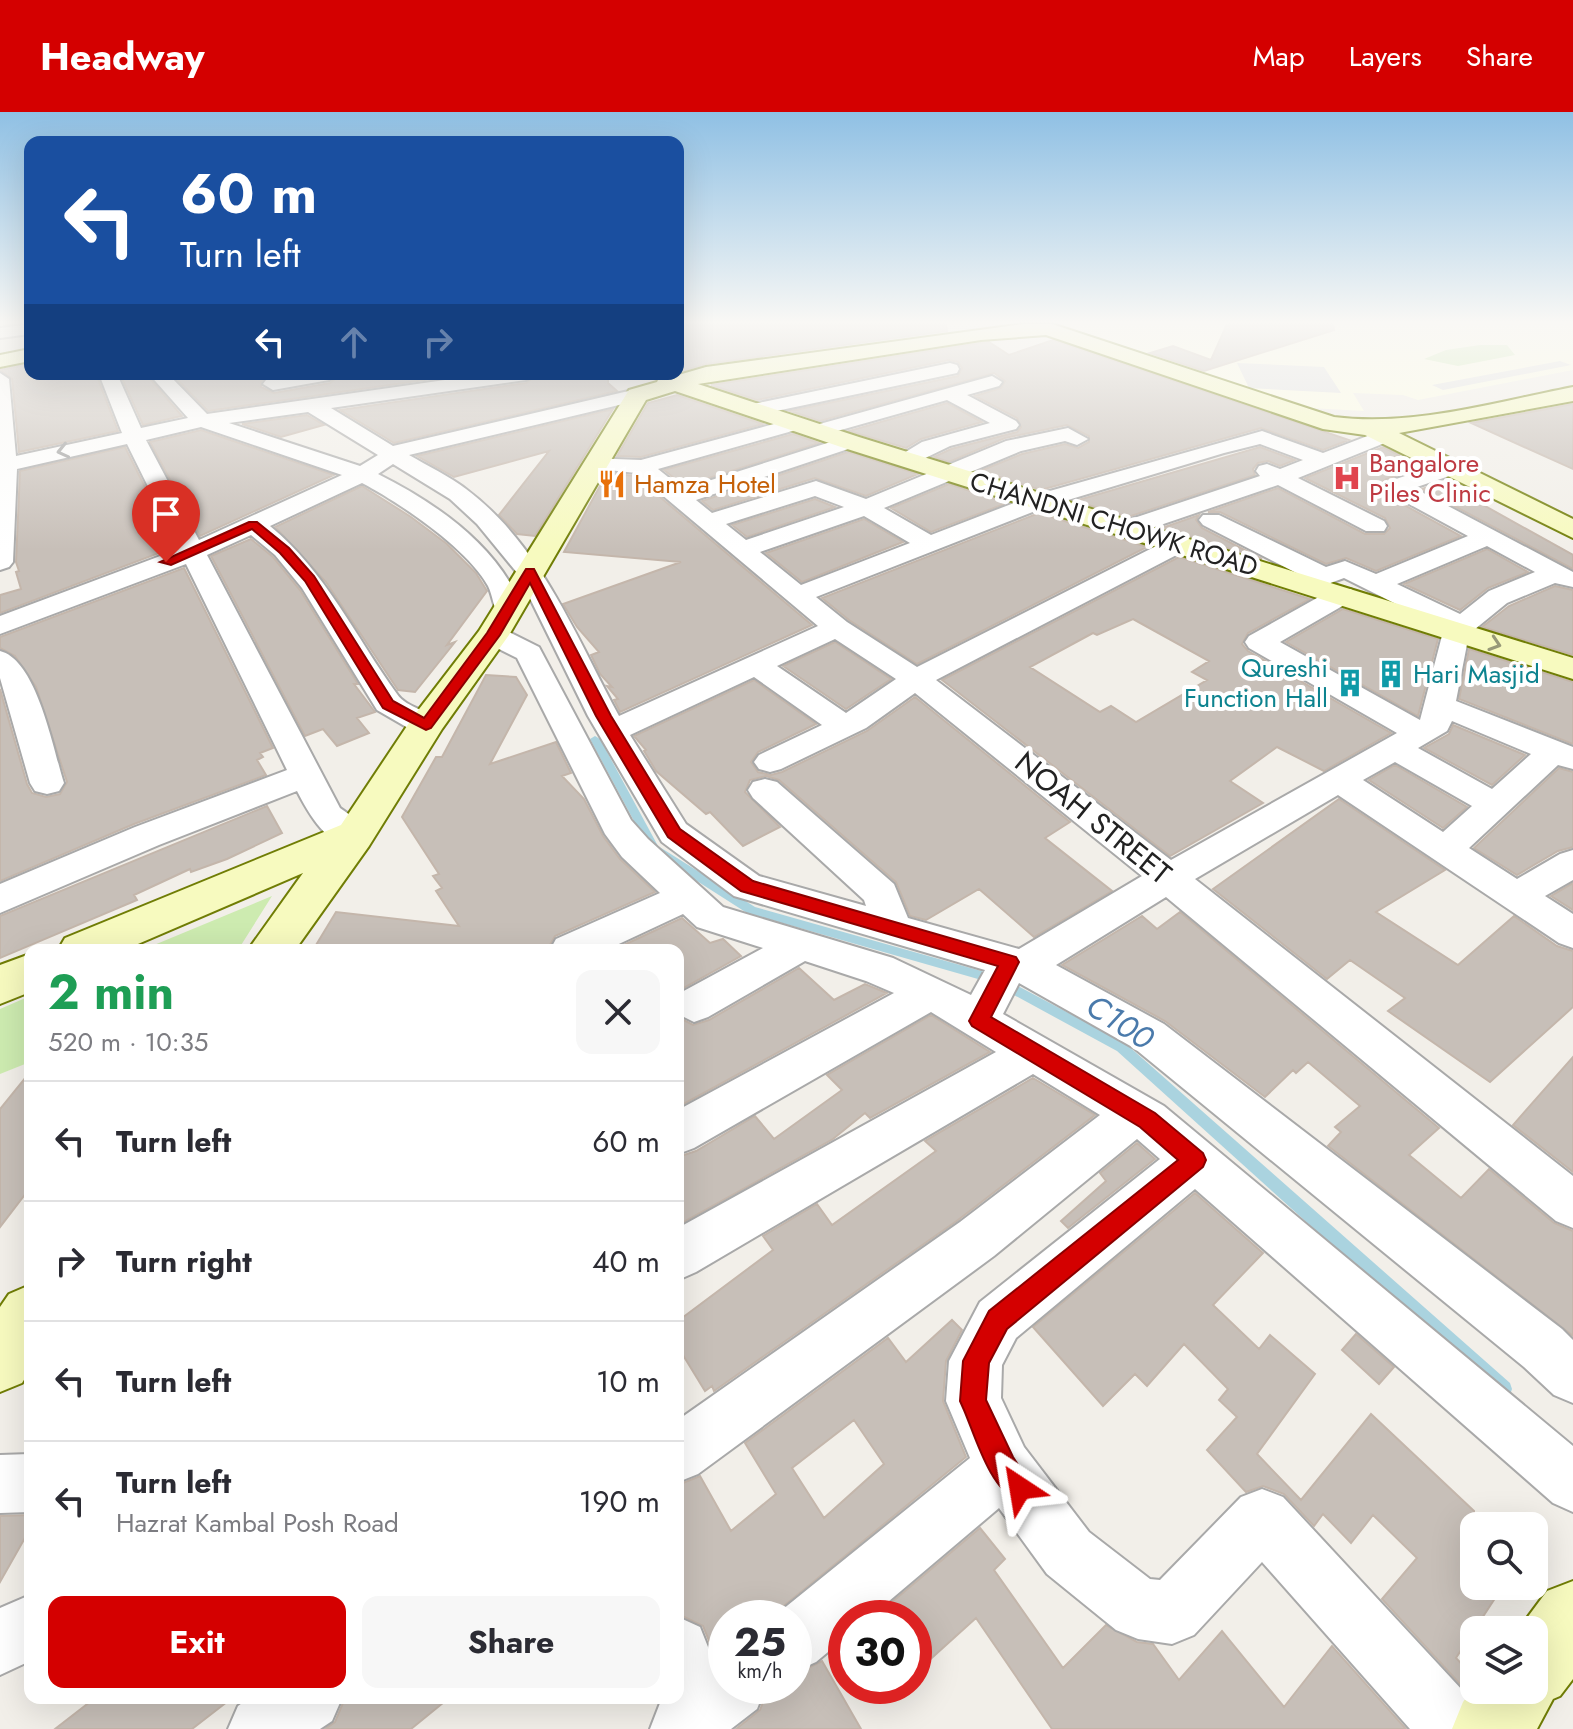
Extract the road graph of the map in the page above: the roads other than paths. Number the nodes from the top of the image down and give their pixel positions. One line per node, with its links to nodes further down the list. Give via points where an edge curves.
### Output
1 (1, 399): 24 (street)
2 (119, 399): 27 (street)
3 (182, 399): 21 (street)
4 (218, 399): 21 (street)
5 (345, 399): 17 (street)
6 (499, 399): 23 (street)
7 (593, 399): 23 (street)
8 (639, 399): 36 (street)
9 (714, 399): 20 (street, CHANDNI CHOWK ROAD)
10 (801, 399): 20 (street)
11 (884, 399): 18 (street)
12 (924, 399): 18 (street)
13 (960, 399): 34 (street, via 1009,425 939,442)
14 (1256, 399): 19 (street)
15 (1484, 399): 19 (street, via 1381,416)
16 (1545, 399): 26 (street)
17 (310, 404): 21 (street); 33 (street)
18 (896, 407): 25 (street)
19 (1279, 407): 22 (street)
20 (753, 410): 25 (street, CHANDNI CHOWK ROAD)
21 (196, 414): 27 (street); 42 (street)
22 (1303, 415): 26 (street); 28 (street)
23 (527, 420): 33 (street)
24 (2, 422): 37 (street)
25 (806, 428): 30 (street, CHANDNI CHOWK ROAD); 31 (street)
26 (1378, 433): 35 (street); 40 (street)
27 (133, 434): 37 (street, one-way to 37); 60 (street)
28 (1262, 437): 32 (street); 35 (street)
29 (1077, 439): 41 (street, via 1068,434 1014,446)
30 (850, 442): 34 (street, CHANDNI CHOWK ROAD); 39 (street)
31 (727, 445): 38 (street); 39 (street)
32 (1217, 448): 43 (street); 46 (street)
33 (392, 454): 42 (street); 62 (street, via 458,494)
34 (905, 459): 41 (street, CHANDNI CHOWK ROAD)
35 (1322, 460): 43 (street)
36 (598, 463): 38 (street); 62 (street)
37 (3, 465): 61 (street)
38 (642, 467): 45 (street, NOAH STREET)
39 (768, 468): 44 (street); 45 (street)
40 (1447, 469): 47 (street, via 1395,487); 54 (street)
41 (948, 472): 46 (street, CHANDNI CHOWK ROAD); 48 (street)
42 (362, 474): 51 (street); 68 (street, via 404,496 461,540 500,584)
43 (1280, 477): 52 (street); 53 (street)
44 (816, 488): 48 (street); 50 (street)
45 (679, 498): 50 (street, NOAH STREET)
46 (1040, 501): 53 (street, CHANDNI CHOWK ROAD); 57 (street)
47 (1429, 506): 52 (street); 56 (street)
48 (866, 507): 57 (street); 59 (street)
49 (1211, 520): 64 (street, via 1325,577 1345,569)
50 (709, 522): 59 (street, NOAH STREET)
51 (253, 524): 60 (street); 79 (street, via 310,579 388,704)
52 (1375, 526): 55 (street)
53 (1128, 528): 58 (street, CHANDNI CHOWK ROAD)
54 (1573, 530)
55 (1348, 535)
56 (1487, 537): 63 (street); 64 (street)
57 (929, 544): 66 (street)
58 (1179, 544): 67 (street, CHANDNI CHOWK ROAD); 76 (street)
59 (742, 550): 66 (street, NOAH STREET)
60 (194, 552): 69 (street); 84 (street)
61 (0, 562)
62 (530, 572): 68 (street); 81 (street)
63 (1564, 578): 71 (street, via 1498,597)
64 (1375, 584): 71 (street)
65 (0, 594): 69 (street)
66 (798, 595): 70 (street, NOAH STREET)
67 (1342, 595): 71 (street, CHANDNI CHOWK ROAD); 72 (street)
68 (501, 622): 79 (street); 93 (street, via 529,653 617,826)
69 (0, 626)
70 (837, 628): 74 (street); 76 (street, NOAH STREET)
71 (1459, 629): 75 (street, CHANDNI CHOWK ROAD, one-way to 75); 78 (street)
72 (1259, 642): 77 (street, via 1233,655); 82 (street)
73 (0, 660): 86 (street, via 15,677)
74 (756, 665): 80 (street); 81 (street)
75 (1573, 669)
76 (916, 679): 80 (street); 91 (street, NOAH STREET)
77 (1274, 679)
78 (1440, 705): 82 (street, via 1436,724); 83 (street)
79 (426, 725): 88 (street)
80 (844, 726): 97 (street, via 768,776 881,894)
81 (612, 731): 97 (street, via 674,833 747,886)
82 (1407, 740): 85 (street); 87 (street)
83 (1565, 754): 87 (street)
84 (306, 775): 88 (street, via 327,816); 95 (street)
85 (1338, 780): 89 (street); 91 (street)
86 (47, 783)
87 (1495, 805): 89 (street)
88 (355, 836): 92 (street); 96 (street)
89 (1446, 849): 94 (street)
90 (1573, 863): 94 (street)
91 (1168, 878): 104 (street); 112 (street, NOAH STREET)
92 (204, 896): 96 (street, via 263,889 287,895); 99 (street)
93 (687, 896): 101 (street); 102 (street, via 710,917)
94 (1517, 896): 98 (street)
95 (0, 899)
96 (298, 909): 100 (street)
97 (892, 928): 104 (street)
98 (1573, 933)
99 (95, 944)
100 (275, 944)
101 (583, 944)
102 (801, 945): 106 (street); 107 (street)
103 (24, 975): 105 (street)
104 (1002, 982): 106 (street); 108 (street); 116 (street, via 1149,1036)
105 (0, 985)
106 (931, 992): 110 (street)
107 (694, 1005)
108 (1033, 1052): 109 (street); 113 (street)
109 (1136, 1113): 111 (street); 117 (street, via 977,1239)
110 (684, 1130)
111 (1195, 1160): 118 (street, via 998,1320 976,1361 973,1401); 120 (street)
112 (1573, 1205)
113 (684, 1252)
114 (24, 1324): 115 (street)
115 (0, 1361)
116 (1573, 1376)
117 (684, 1450)
118 (1004, 1467): 123 (street); 132 (street, via 1068,1553 1138,1608 1172,1613 1262,1518)
119 (24, 1483): 121 (street)
120 (1573, 1483)
121 (0, 1484)
122 (1573, 1617): 126 (street)
123 (812, 1625)
124 (24, 1629): 125 (street)
125 (0, 1643)
126 (1548, 1651)
127 (684, 1662): 130 (street)
128 (300, 1704): 131 (street)
129 (1509, 1704): 133 (street)
130 (705, 1709)
131 (261, 1729)
132 (1454, 1729)
133 (1490, 1729)

